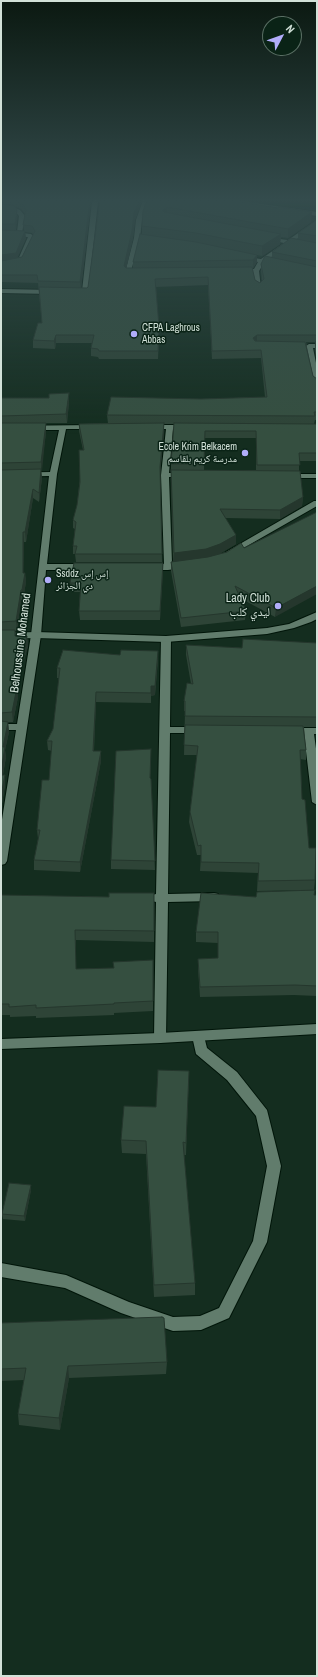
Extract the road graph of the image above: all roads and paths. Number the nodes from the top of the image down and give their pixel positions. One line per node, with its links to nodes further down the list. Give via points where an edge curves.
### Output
1 (87, 278): 6 (street, via 85,293)
2 (257, 278): 3 (street)
3 (259, 287)
4 (1, 292): 5 (street)
5 (62, 293)
6 (70, 293)
7 (317, 346): 8 (street, via 306,346)
8 (317, 384)
9 (102, 427): 14 (street)
10 (140, 427): 11 (street)
11 (170, 427): 12 (street); 17 (street)
12 (194, 427)
13 (1, 428): 14 (street)
14 (63, 428): 15 (street, Belhoussine Mohamed)
15 (54, 474): 16 (street); 24 (street, Belhoussine Mohamed)
16 (1, 475)
17 (165, 475): 18 (street); 27 (street)
18 (195, 475)
19 (279, 476): 20 (street)
20 (317, 476)
21 (317, 503): 22 (street)
22 (223, 556)
23 (192, 564): 27 (street)
24 (42, 566): 25 (street); 29 (street, Belhoussine Mohamed)
25 (97, 567)
26 (137, 567): 27 (street)
27 (168, 567)
28 (317, 615): 31 (street, via 292,626 267,630)
29 (36, 635): 30 (street); 31 (street); 33 (street, Belhoussine Mohamed)
30 (1, 636)
31 (166, 639): 34 (street)
32 (1, 727): 33 (street)
33 (22, 727): 39 (street, Belhoussine Mohamed)
34 (165, 730): 35 (street); 42 (street)
35 (210, 730)
36 (279, 731): 37 (street)
37 (313, 731): 38 (street)
38 (317, 802)
39 (1, 861)
40 (224, 897): 42 (street)
41 (147, 898): 42 (street)
42 (163, 898): 45 (street)
43 (317, 1029): 44 (street)
44 (198, 1036): 45 (street); 47 (street, via 201,1050 232,1076 262,1114 274,1166 260,1242 224,1313 201,1323 173,1324 126,1308 66,1282)
45 (160, 1038): 46 (street)
46 (1, 1044)
47 (1, 1270)

